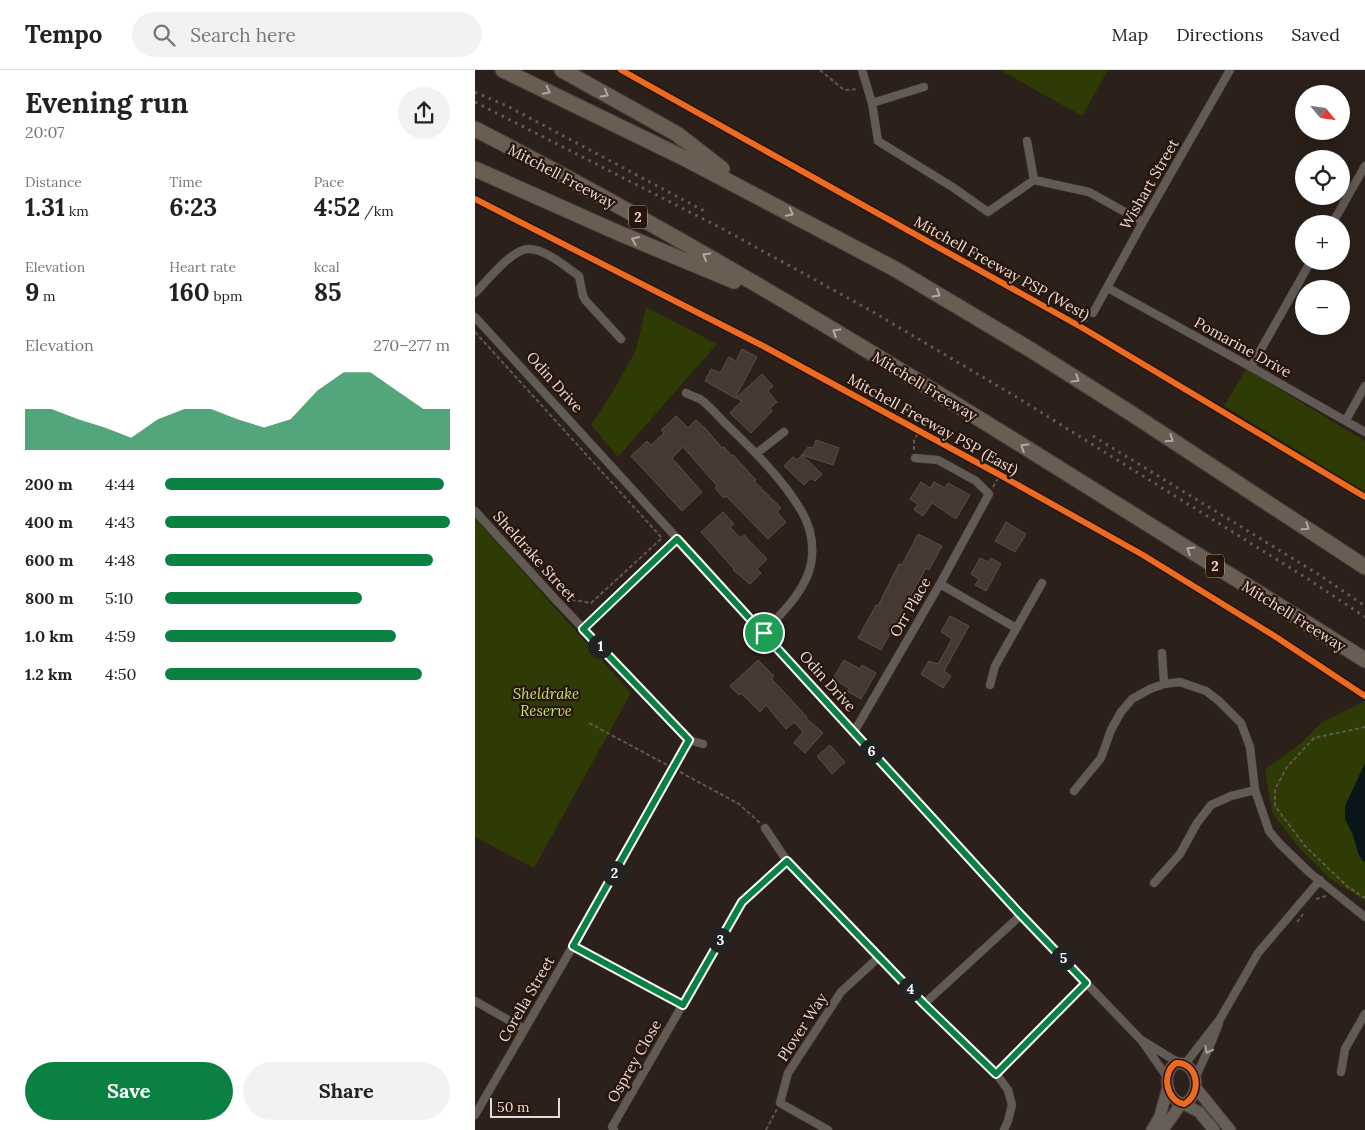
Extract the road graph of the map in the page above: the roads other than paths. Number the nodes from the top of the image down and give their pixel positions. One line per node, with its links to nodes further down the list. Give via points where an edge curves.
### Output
1 (503, 70): 12 (highway, one-way to 12)
2 (562, 70): 12 (highway, one-way to 12, via 677,134)
3 (862, 70): 6 (street)
4 (1230, 70): 14 (street, Wishart Street)
5 (924, 87): 6 (street)
6 (872, 103): 11 (street, via 879,141 988,212)
7 (475, 129): 18 (highway, Mitchell Freeway / 2, one-way to 7)
8 (1027, 142): 11 (street)
9 (1365, 166): 13 (street)
10 (475, 169): 18 (highway, one-way to 10)
11 (1034, 180): 14 (street, via 1089,192)
12 (747, 190): 32 (highway, one-way to 32, via 895,269 1031,350)
13 (1337, 215)
14 (1143, 222): 16 (street, Wishart Street)
15 (1306, 270): 22 (street)
16 (1108, 288): 19 (street, Wishart Street); 22 (street, Pomarine Drive)
17 (475, 293): 21 (street, via 512,256 529,249 540,251 579,276 585,301)
18 (793, 306): 39 (highway, Mitchell Freeway / 2, one-way to 18)
19 (1093, 313)
20 (475, 317): 31 (street, Odin Drive)
21 (621, 339)
22 (1251, 367): 25 (street, Pomarine Drive)
23 (1365, 386): 25 (street)
24 (686, 393): 28 (street, via 701,400)
25 (1346, 420): 27 (street, Pomarine Drive)
26 (784, 432): 28 (street)
27 (1365, 432)
28 (757, 453): 37 (street, via 803,514 812,541 809,572 800,590)
29 (916, 458): 34 (street, Orr Place, via 938,460 976,481 989,494)
30 (475, 511): 36 (street, Sheldrake Street)
31 (677, 539): 36 (street); 37 (street, Odin Drive)
32 (1365, 567)
33 (1042, 583): 35 (street)
34 (940, 584): 35 (street); 42 (street, Orr Place)
35 (1017, 628): 41 (street, via 995,666)
36 (583, 629): 43 (street, Sheldrake Street)
37 (764, 633): 42 (street, Odin Drive)
38 (1162, 653): 40 (street)
39 (1365, 660)
40 (1163, 684): 45 (street, via 1180,682 1206,691 1241,723 1249,747); 46 (street, via 1132,699 1121,712 1101,758)
41 (990, 685)
42 (854, 732): 51 (street, Odin Drive)
43 (689, 740): 44 (street); 53 (street, Corella Street)
44 (703, 744)
45 (1255, 790): 49 (street, via 1269,831); 50 (street, via 1211,805 1180,854)
46 (1074, 791)
47 (765, 828): 48 (street)
48 (787, 861): 54 (street); 57 (street, Osprey Close, via 742,902)
49 (1320, 880): 52 (street); 59 (street, via 1258,953)
50 (1154, 883)
51 (1021, 915): 56 (street); 61 (street, Odin Drive)
52 (1365, 917)
53 (573, 946): 57 (street); 60 (street, Corella Street)
54 (879, 957): 56 (street); 69 (street, Plover Way, via 841,992 788,1073 780,1103)
55 (475, 1001): 60 (street)
56 (924, 1004): 70 (street, via 996,1074 1008,1090 1012,1104)
57 (683, 1005): 68 (street, Osprey Close, via 612,1127)
58 (1365, 1014): 63 (street, via 1345,1049)
59 (1220, 1019): 62 (street); 65 (street, one-way to 65)
60 (524, 1029): 67 (street, Corella Street)
61 (1141, 1040): 62 (street, Odin Drive); 64 (street, Odin Drive)
62 (1182, 1063): 64 (main road, via 1170,1067); 65 (main road, Odin Drive, via 1191,1070)
63 (1341, 1072)
64 (1167, 1082): 66 (main road, Odin Drive, via 1173,1096); 71 (main road, via 1160,1116)
65 (1196, 1084): 66 (main road, via 1192,1098); 74 (main road, Odin Drive)
66 (1183, 1104): 72 (main road); 73 (main road, Odin Drive, via 1199,1112)
67 (475, 1116)
68 (614, 1130)
69 (828, 1130)
70 (1004, 1130)
71 (1152, 1130)
72 (1163, 1130)
73 (1214, 1130)
74 (1230, 1130)

